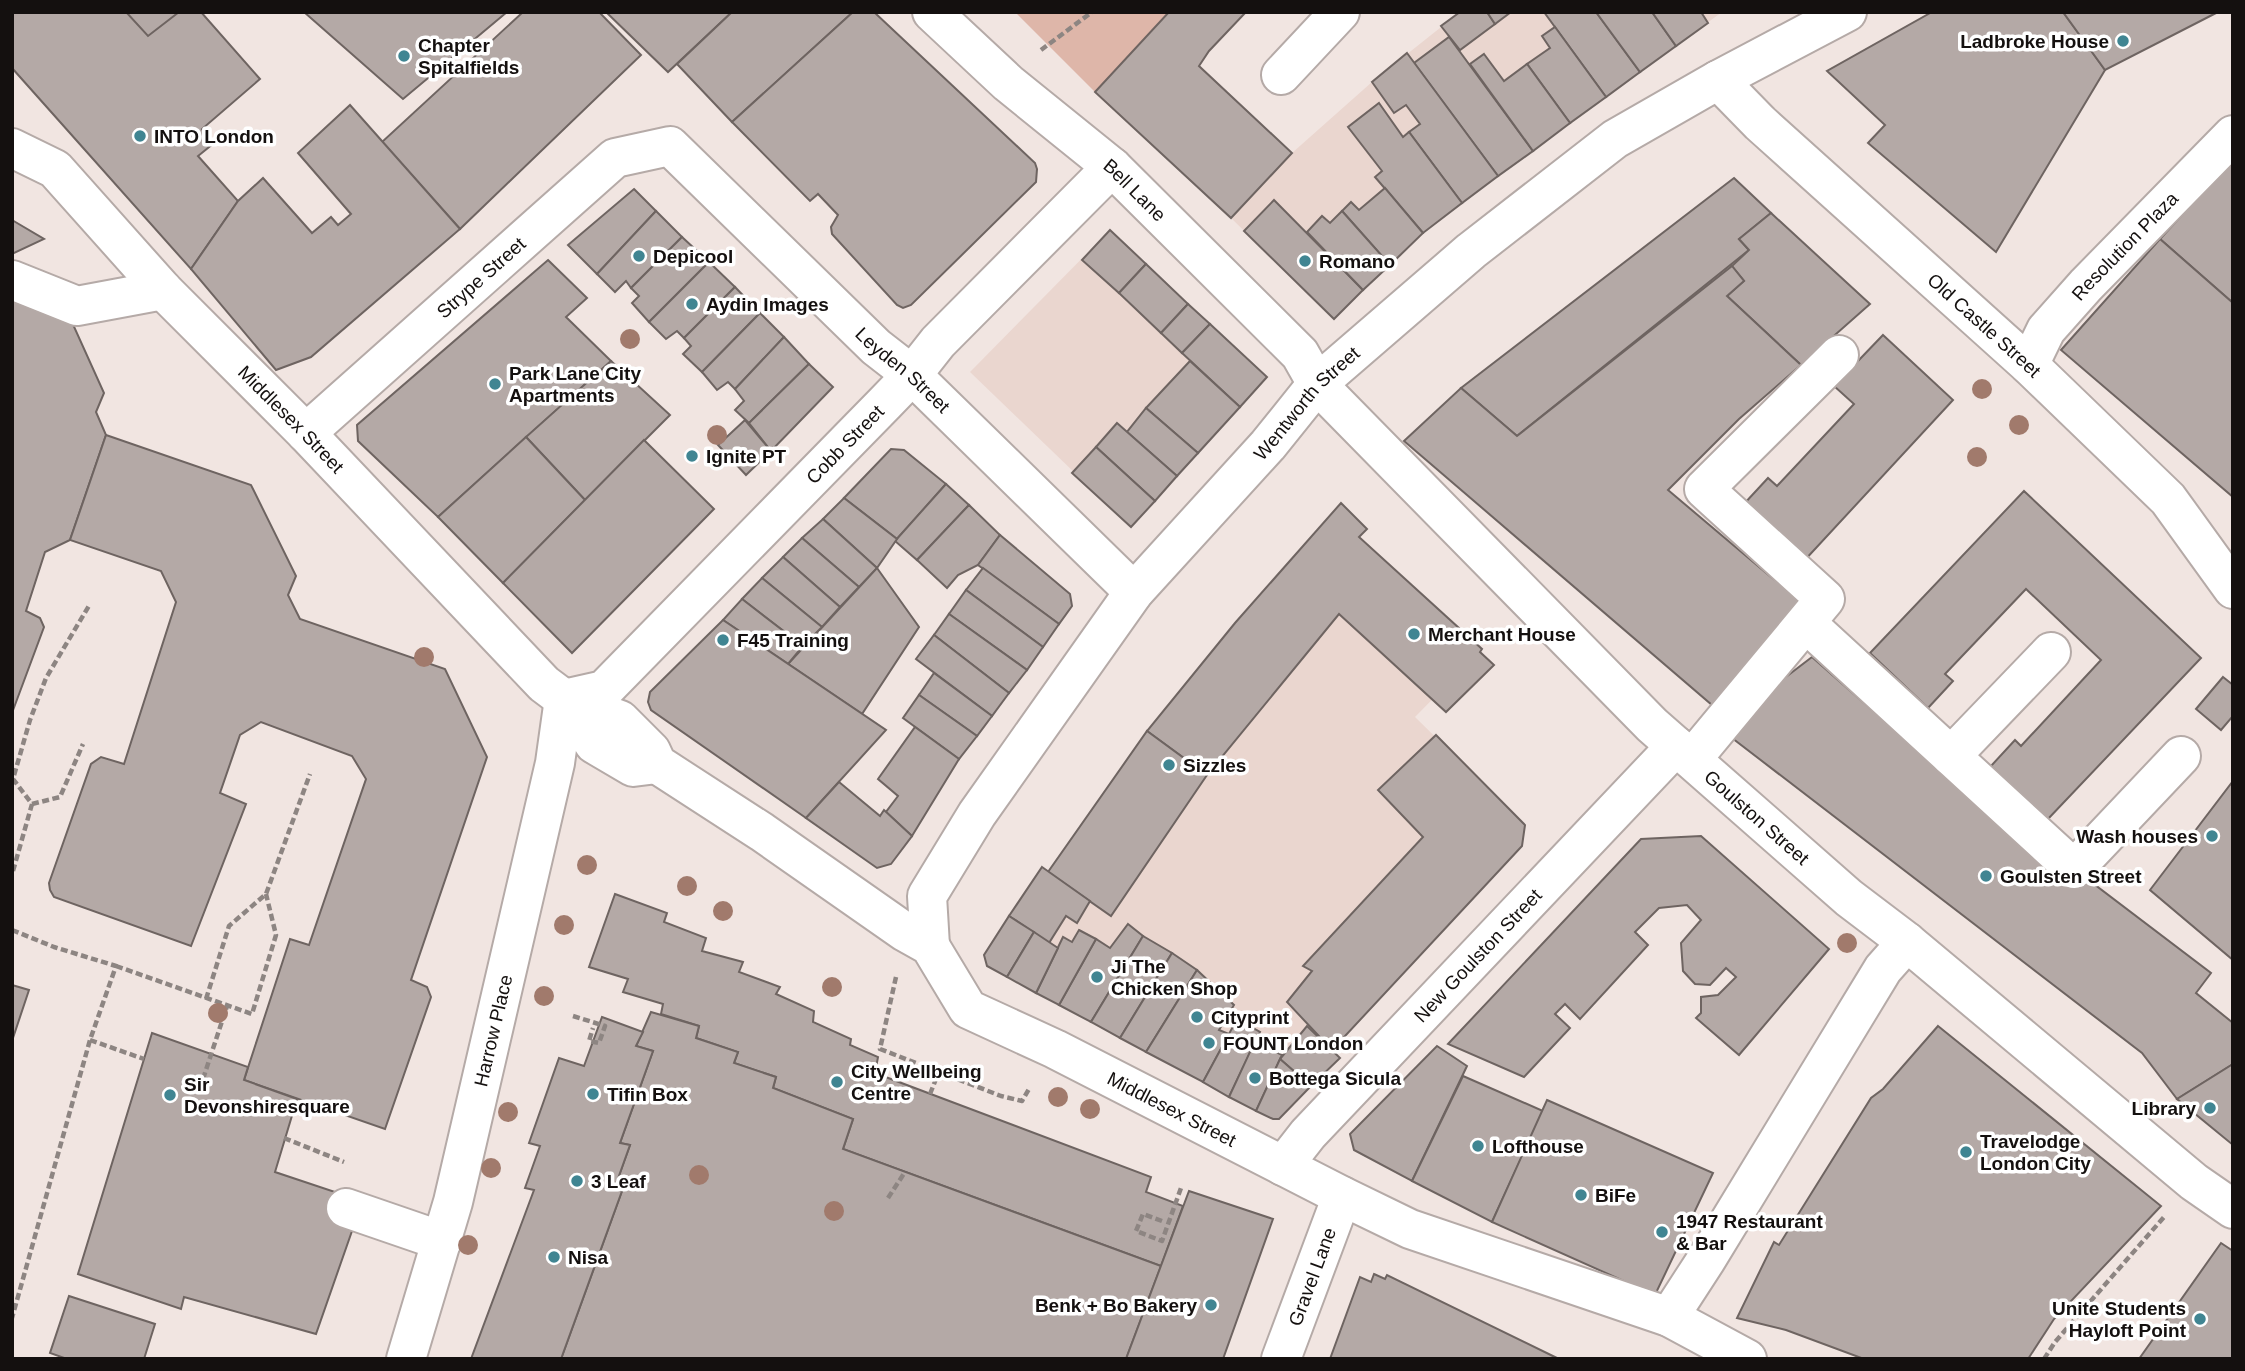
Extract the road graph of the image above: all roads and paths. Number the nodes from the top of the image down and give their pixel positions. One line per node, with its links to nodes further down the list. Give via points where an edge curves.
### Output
1 (932, 12): 8 (street, Bell Lane)
2 (1092, 12): 8 (path, via 1047,43)
3 (1340, 12): 6 (street)
4 (1847, 12): 5 (street, Wentworth Street)
5 (1807, 21): 7 (street, Wentworth Street)
6 (1281, 75)
7 (1718, 80): 16 (street, Old Castle Street); 18 (street, Wentworth Street, via 1615,139 1471,251)
8 (1008, 83): 12 (street, Bell Lane)
9 (2233, 135): 16 (street, Resolution Plaza, via 2046,330)
10 (670, 146): 17 (street, Leyden Street, via 876,347); 19 (street, Strype Street, via 615,158)
11 (12, 148): 14 (street, Middlesex Street, via 55,169)
12 (1112, 167): 17 (street, Cobb Street, via 938,342); 18 (street, Bell Lane, via 1300,354)
13 (12, 280): 14 (street, via 77,306)
14 (163, 290): 19 (street, Middlesex Street)
15 (1839, 355): 23 (street, New Goulston Street, via 1704,489 1825,599)
16 (2029, 365): 20 (street, Old Castle Street, via 2168,499)
17 (912, 375): 21 (street, Leyden Street); 25 (street, Cobb Street, via 604,690)
18 (1317, 384): 21 (street, Wentworth Street); 27 (street, Goulston Street, via 1652,725)
19 (306, 433): 25 (street, Middlesex Street, via 544,684)
20 (2233, 589)
21 (1134, 592): 35 (street, Wentworth Street, via 977,814 927,897)
22 (90, 604): 31 (path, via 46,678 30,720 13,779)
23 (1806, 623): 27 (street, New Goulston Street); 28 (street)
24 (2051, 652): 28 (street)
25 (564, 699): 35 (street, Middlesex Street, via 620,720 651,751 657,764); 59 (street, Harrow Place, via 552,776)
26 (83, 744): 31 (path, via 60,797)
27 (1684, 752): 36 (street, Goulston Street, via 1849,898); 50 (street, New Goulston Street, via 1308,1134)
28 (1951, 755): 29 (street, via 2074,869)
29 (2181, 756)
30 (310, 774): 33 (path)
31 (32, 804): 32 (path)
32 (13, 873)
33 (266, 894): 38 (path, via 229,926); 39 (path, via 276,935 252,1014)
34 (12, 930): 37 (path)
35 (918, 939): 44 (path, via 880,1049); 50 (street, Middlesex Street, via 968,1009)
36 (1907, 942): 52 (street, Goulston Street); 60 (street, via 1883,969)
37 (116, 966): 38 (path); 42 (path)
38 (206, 999): 39 (path)
39 (227, 1006): 45 (path)
40 (573, 1016): 41 (path, via 605,1027 599,1043 589,1041)
41 (593, 1028)
42 (90, 1040): 43 (path); 61 (path)
43 (144, 1059)
44 (938, 1073): 46 (path); 47 (path)
45 (203, 1080)
46 (930, 1094)
47 (1002, 1096)
48 (284, 1138): 49 (path)
49 (346, 1162)
50 (1283, 1166): 54 (street, Middlesex Street)
51 (905, 1172): 55 (path)
52 (2194, 1182): 57 (street, Goulston Street); 65 (path)
53 (1181, 1188): 58 (path, via 1162,1241 1136,1231 1143,1214)
54 (1342, 1196): 60 (street, Middlesex Street, via 1410,1229); 63 (street, Gravel Lane)
55 (888, 1198)
56 (346, 1209): 59 (street)
57 (2233, 1209)
58 (1162, 1221)
59 (442, 1241): 62 (street, Harrow Place)
60 (1669, 1317): 64 (street, Middlesex Street)
61 (12, 1318)
62 (406, 1359)
63 (1281, 1359)
64 (1746, 1359)
65 (2044, 1359)

